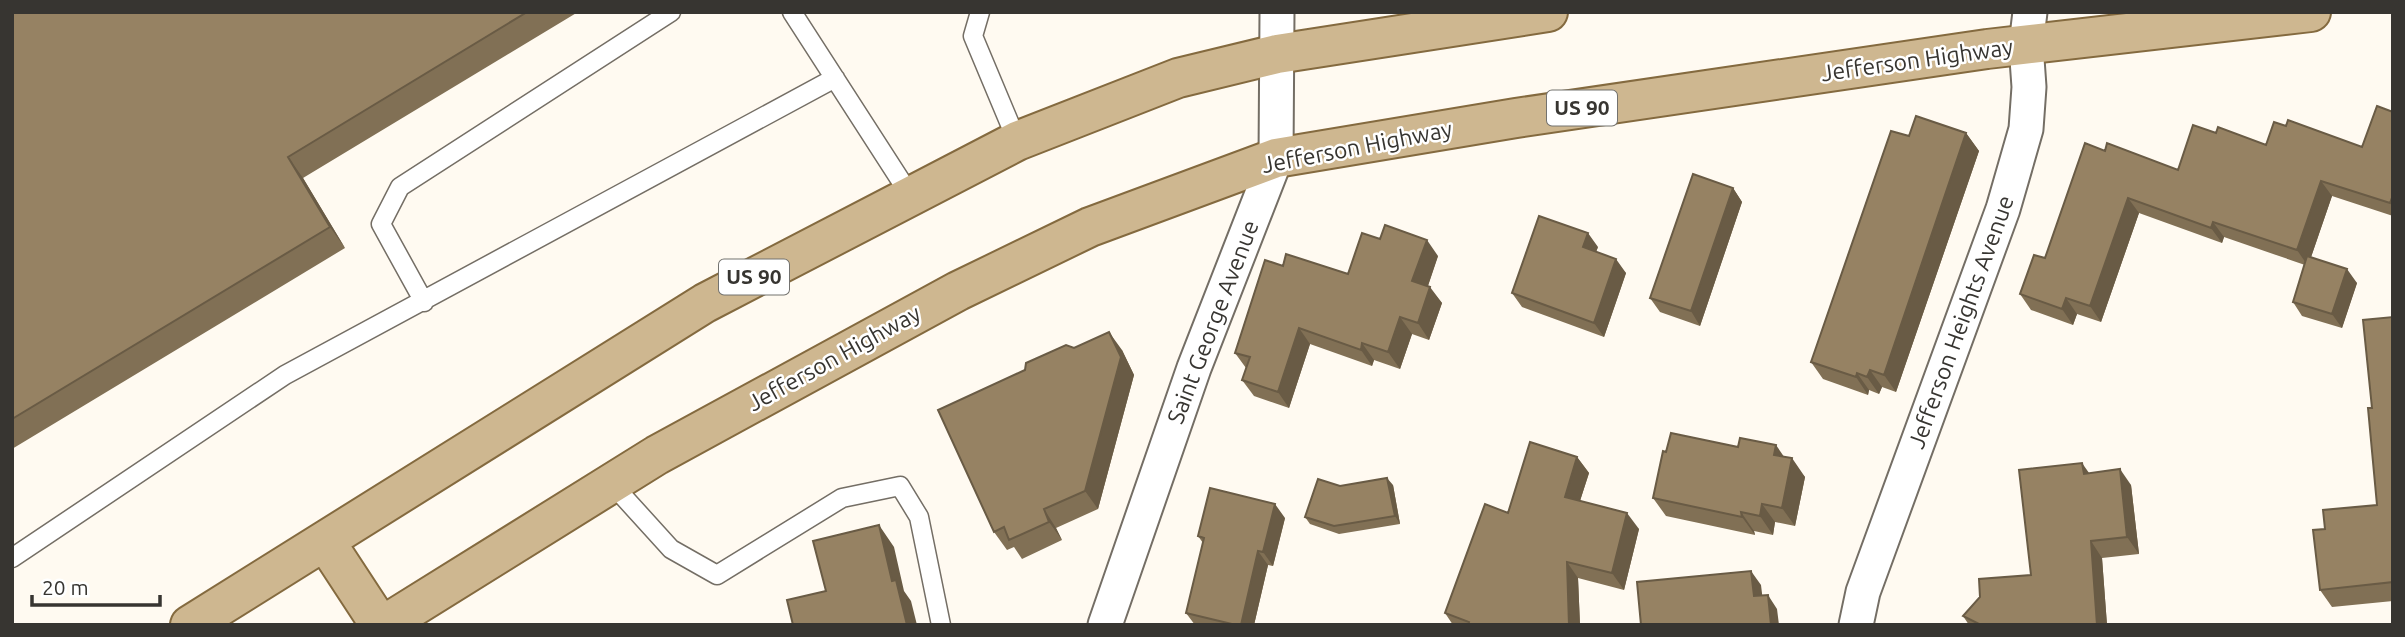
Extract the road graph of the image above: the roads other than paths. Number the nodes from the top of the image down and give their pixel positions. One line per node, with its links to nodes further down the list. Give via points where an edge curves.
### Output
1 (671, 12): 13 (lane, via 400,187 381,224)
2 (792, 12): 9 (lane)
3 (981, 12): 10 (lane, via 973,36)
4 (1277, 12): 8 (street, Saint George Avenue)
5 (1548, 12): 8 (main road, US 90)
6 (2312, 12): 7 (main road, Jefferson Highway / US 90)
7 (2028, 29): 11 (main road, Jefferson Highway / US 90); 21 (street, Jefferson Heights Avenue, via 2026,129 2003,209 1863,592)
8 (1277, 54): 10 (main road, US 90, via 1178,78); 11 (street, Saint George Avenue)
9 (835, 78): 12 (lane); 13 (lane)
10 (1017, 141): 12 (main road, US 90)
11 (1276, 158): 14 (main road, Jefferson Highway / US 90, via 1090,227 970,285); 20 (street, Saint George Avenue, via 1194,368)
12 (910, 195): 15 (main road, US 90, via 705,303)
13 (424, 302): 16 (lane, via 285,375)
14 (612, 484): 18 (main road, Jefferson Highway / US 90); 19 (lane, via 671,549 717,575 842,498 900,486 919,517)
15 (325, 541): 17 (main road, US 90); 18 (main road)
16 (12, 558)
17 (190, 625)
18 (382, 625)
19 (941, 625)
20 (1105, 625)
21 (1856, 625)

